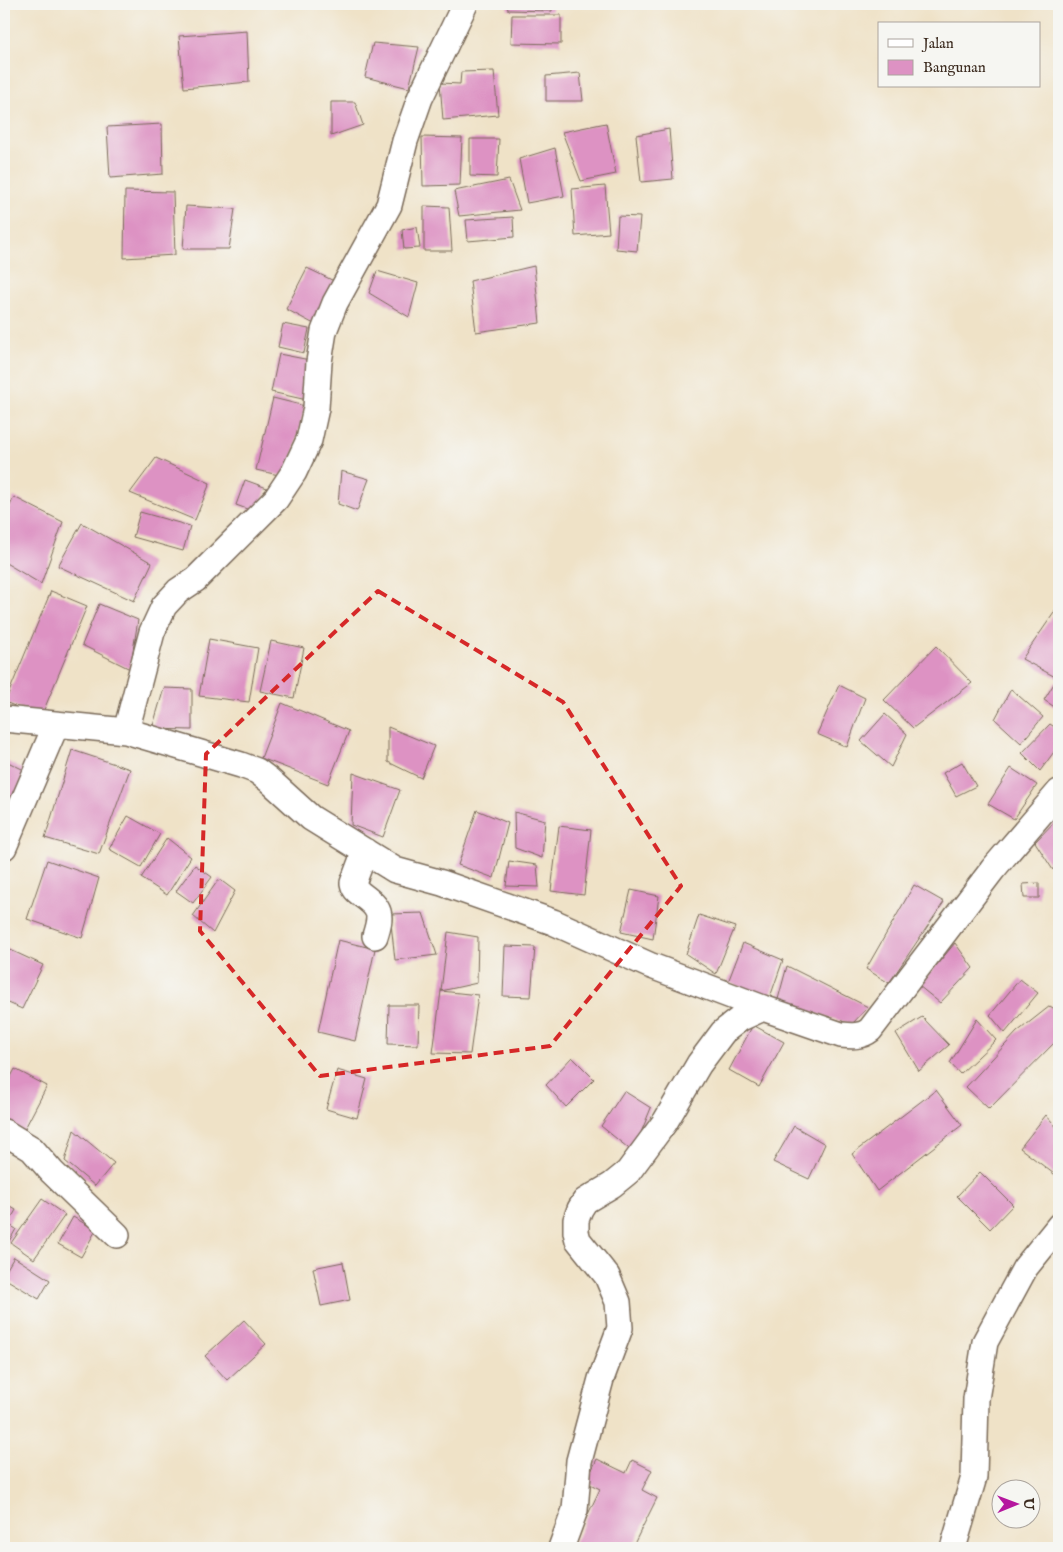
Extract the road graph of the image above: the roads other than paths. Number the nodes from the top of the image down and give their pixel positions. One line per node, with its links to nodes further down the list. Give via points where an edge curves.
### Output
1 (465, 4): 4 (street, via 420,98 389,205 335,303 324,330 316,408 309,440 294,472 276,498 196,579 164,606 152,632)
2 (4, 720): 3 (street)
3 (56, 725): 4 (street); 6 (street)
4 (126, 731): 7 (street, via 256,771 311,818)
5 (1059, 792): 9 (street, via 993,870 865,1034 841,1035)
6 (4, 847)
7 (365, 851): 8 (street, via 353,882 356,890 379,910 380,921); 9 (street, via 395,870 553,922 648,965)
8 (375, 936)
9 (763, 1008): 13 (street, via 722,1032 699,1064 666,1122 628,1172 585,1201 580,1209 576,1220 578,1240 607,1276 618,1302 620,1328 601,1379 579,1461 575,1510)
10 (4, 1132): 12 (street, via 32,1149)
11 (1059, 1226): 14 (street, via 1025,1268 985,1342 976,1399 974,1477)
12 (117, 1235)
13 (561, 1548)
14 (953, 1548)

